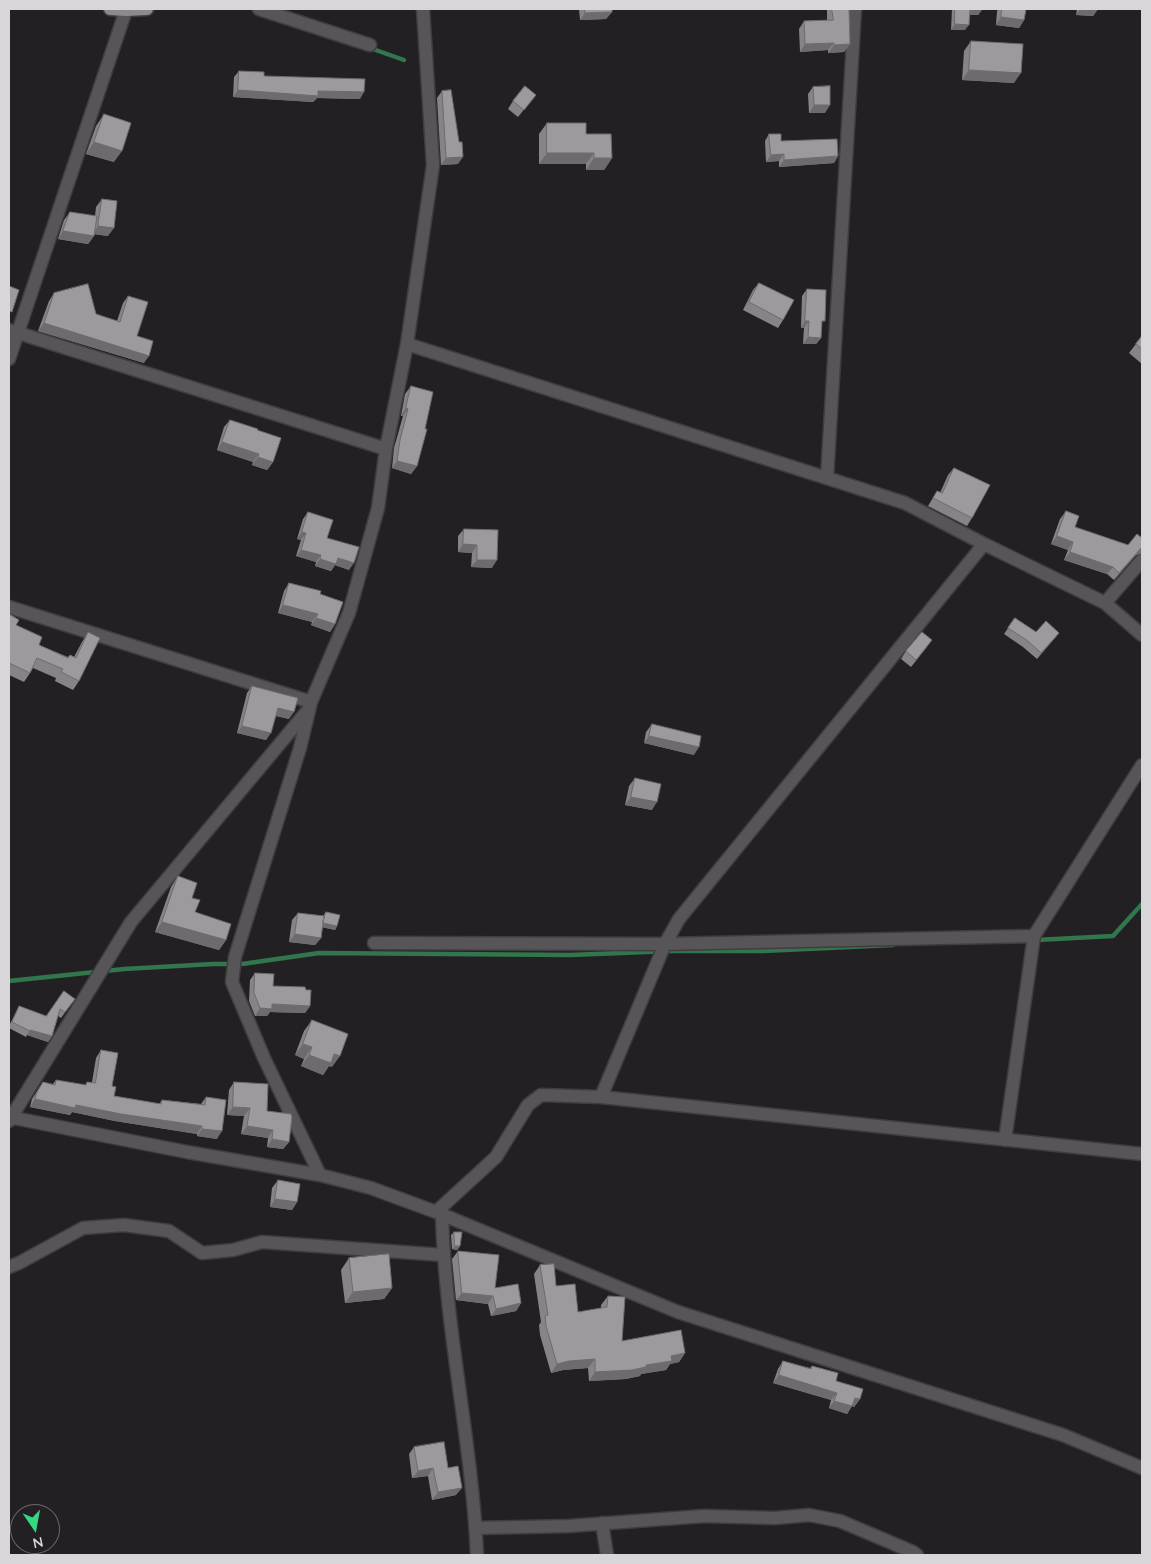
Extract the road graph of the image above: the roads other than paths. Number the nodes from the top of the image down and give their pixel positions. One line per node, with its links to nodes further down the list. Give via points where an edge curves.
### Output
1 (110, 9): 6 (main road)
2 (147, 9): 6 (main road)
3 (259, 9): 7 (street)
4 (423, 9): 9 (street, via 434,165)
5 (855, 9): 12 (street)
6 (126, 10): 8 (street)
7 (370, 45)
8 (13, 332): 10 (street); 11 (street)
9 (407, 344): 11 (street); 12 (street)
10 (9, 359)
11 (386, 449): 18 (street, via 378,508 349,613)
12 (827, 478): 13 (street, via 905,504)
13 (984, 544): 15 (street); 22 (street, via 679,919)
14 (1142, 560): 15 (street)
15 (1105, 603): 17 (street)
16 (9, 606): 18 (street)
17 (1142, 635)
18 (310, 705): 24 (street, via 131,922); 27 (street, via 300,748 235,957 232,982)
19 (1142, 765): 20 (street)
20 (1034, 936): 22 (street); 25 (street)
21 (374, 943): 22 (street)
22 (665, 944): 23 (street)
23 (601, 1097): 25 (street); 28 (street, via 541,1095 528,1105 496,1156)
24 (9, 1119): 27 (street)
25 (1005, 1140): 26 (street)
26 (1142, 1154)
27 (320, 1176): 28 (street, via 371,1188)
28 (439, 1213): 29 (street); 31 (street, via 678,1312 1063,1435)
29 (443, 1255): 30 (street, via 262,1242 233,1250 202,1253 169,1231 124,1225 83,1228); 33 (street)
30 (9, 1267)
31 (1142, 1468)
32 (602, 1523): 33 (street); 35 (street); 36 (street, via 704,1516 775,1518 809,1515 840,1521)
33 (476, 1528): 34 (street)
34 (477, 1555)
35 (607, 1555)
36 (916, 1555)

